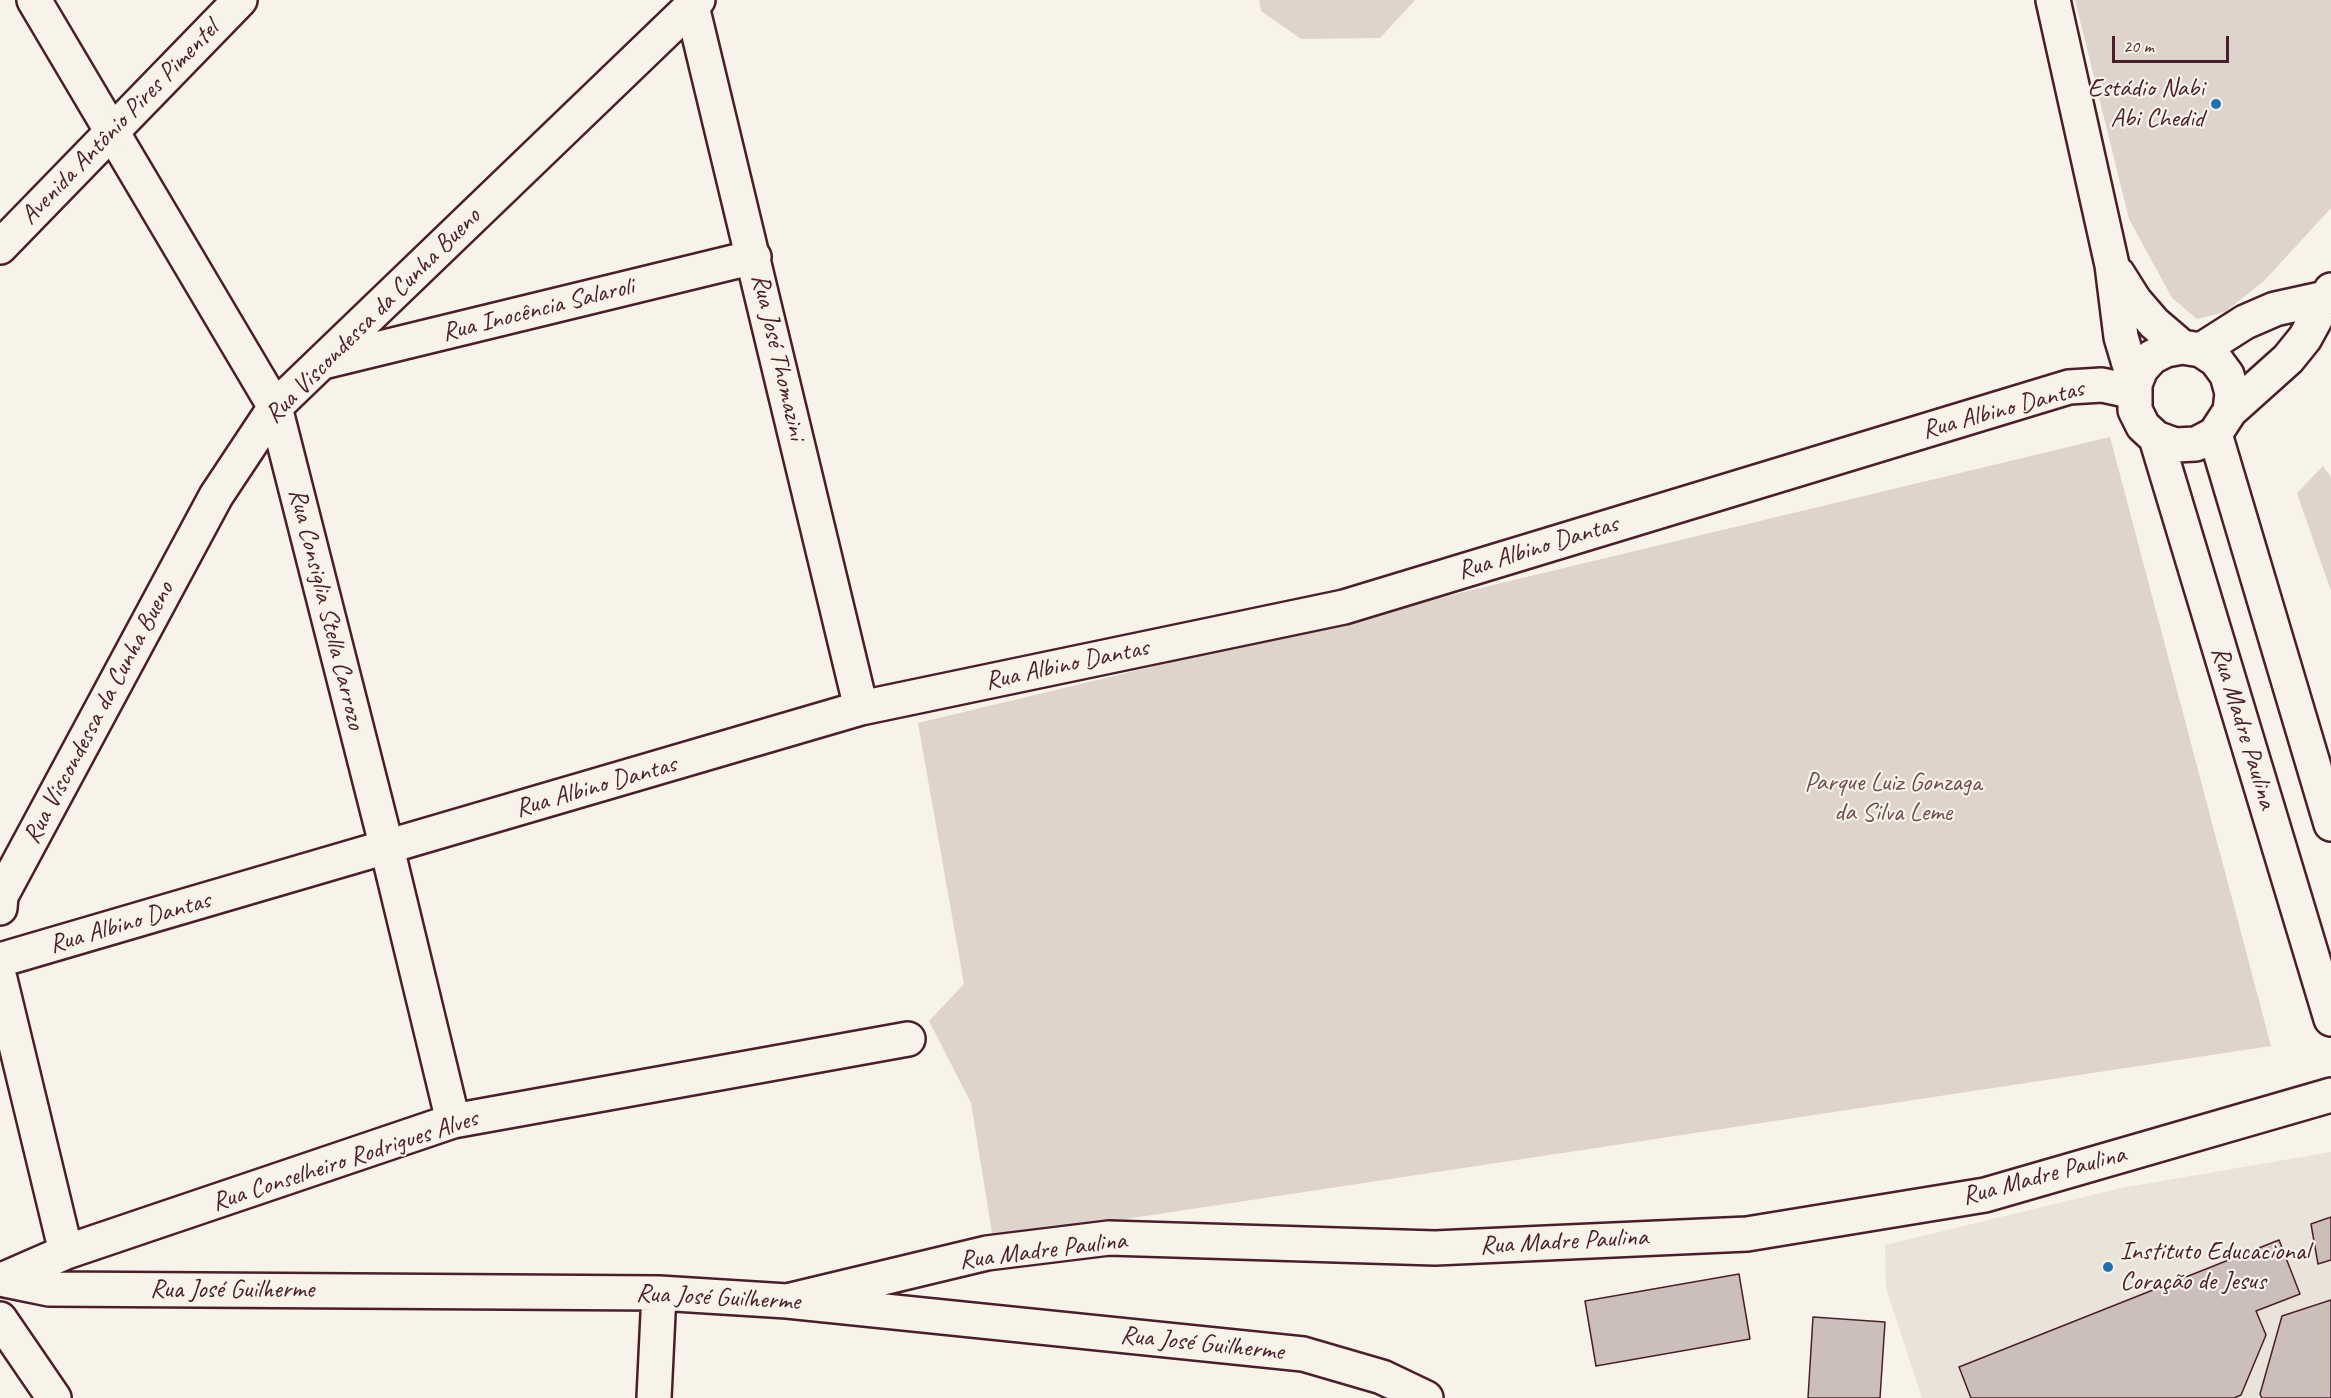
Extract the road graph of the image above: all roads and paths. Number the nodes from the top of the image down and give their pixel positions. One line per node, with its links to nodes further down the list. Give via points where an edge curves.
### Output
1 (34, 0): 5 (street, Rua Consiglia Stella Carrozo)
2 (240, 0): 5 (street, Avenida Antônio Pires Pimentel)
3 (2053, 0): 8 (street)
4 (695, 3): 7 (street, Rua José Thomazini); 11 (street, Rua Viscondessa da Cunha Bueno)
5 (113, 131): 6 (street, Avenida Antônio Pires Pimentel); 13 (street, Rua Consiglia Stella Carrozo)
6 (0, 247)
7 (754, 257): 11 (street, Rua Inocência Salaroli); 16 (street, Rua José Thomazini)
8 (2112, 265): 10 (street, via 2154,323); 12 (street, via 2121,337)
9 (2328, 294): 10 (street, via 2275,309); 14 (street, via 2305,338 2288,359)
10 (2192, 348): 12 (street, via 2166,350 2152,357 2141,369); 14 (street, via 2216,360 2227,375 2232,393)
11 (321, 362): 13 (street, Rua Viscondessa da Cunha Bueno)
12 (2134, 388): 15 (street, via 2135,410 2143,426); 16 (street, Rua Albino Dantas, via 2069,387 1344,607)
13 (274, 407): 18 (street, Rua Consiglia Stella Carrozo); 19 (street, Rua Viscondessa da Cunha Bueno, via 216,496 1,896)
14 (2222, 423): 15 (street, via 2196,444 2175,446); 17 (street)
15 (2156, 438): 22 (street, Rua Madre Paulina)
16 (861, 708): 18 (street, Rua Albino Dantas)
17 (2331, 824)
18 (387, 848): 20 (street, Rua Albino Dantas); 25 (street, Rua Consiglia Stella Carrozo)
19 (0, 908)
20 (0, 960)
21 (0, 979): 26 (street)
22 (2331, 1019)
23 (908, 1039): 25 (street, Rua Conselheiro Rodrigues Alves)
24 (2331, 1095): 29 (street, Rua Madre Paulina, via 1985,1195 1747,1233 1435,1248 1109,1238 987,1253)
25 (453, 1121): 26 (street, Rua Conselheiro Rodrigues Alves)
26 (66, 1252): 27 (street, Rua Conselheiro Rodrigues Alves)
27 (2, 1279): 28 (street, Rua José Guilherme, via 49,1289)
28 (659, 1293): 29 (street, Rua José Guilherme); 32 (street)
29 (787, 1301): 33 (street, Rua José Guilherme, via 1303,1354 1382,1377)
30 (0, 1319): 31 (street)
31 (54, 1398)
32 (654, 1398)
33 (1426, 1398)

